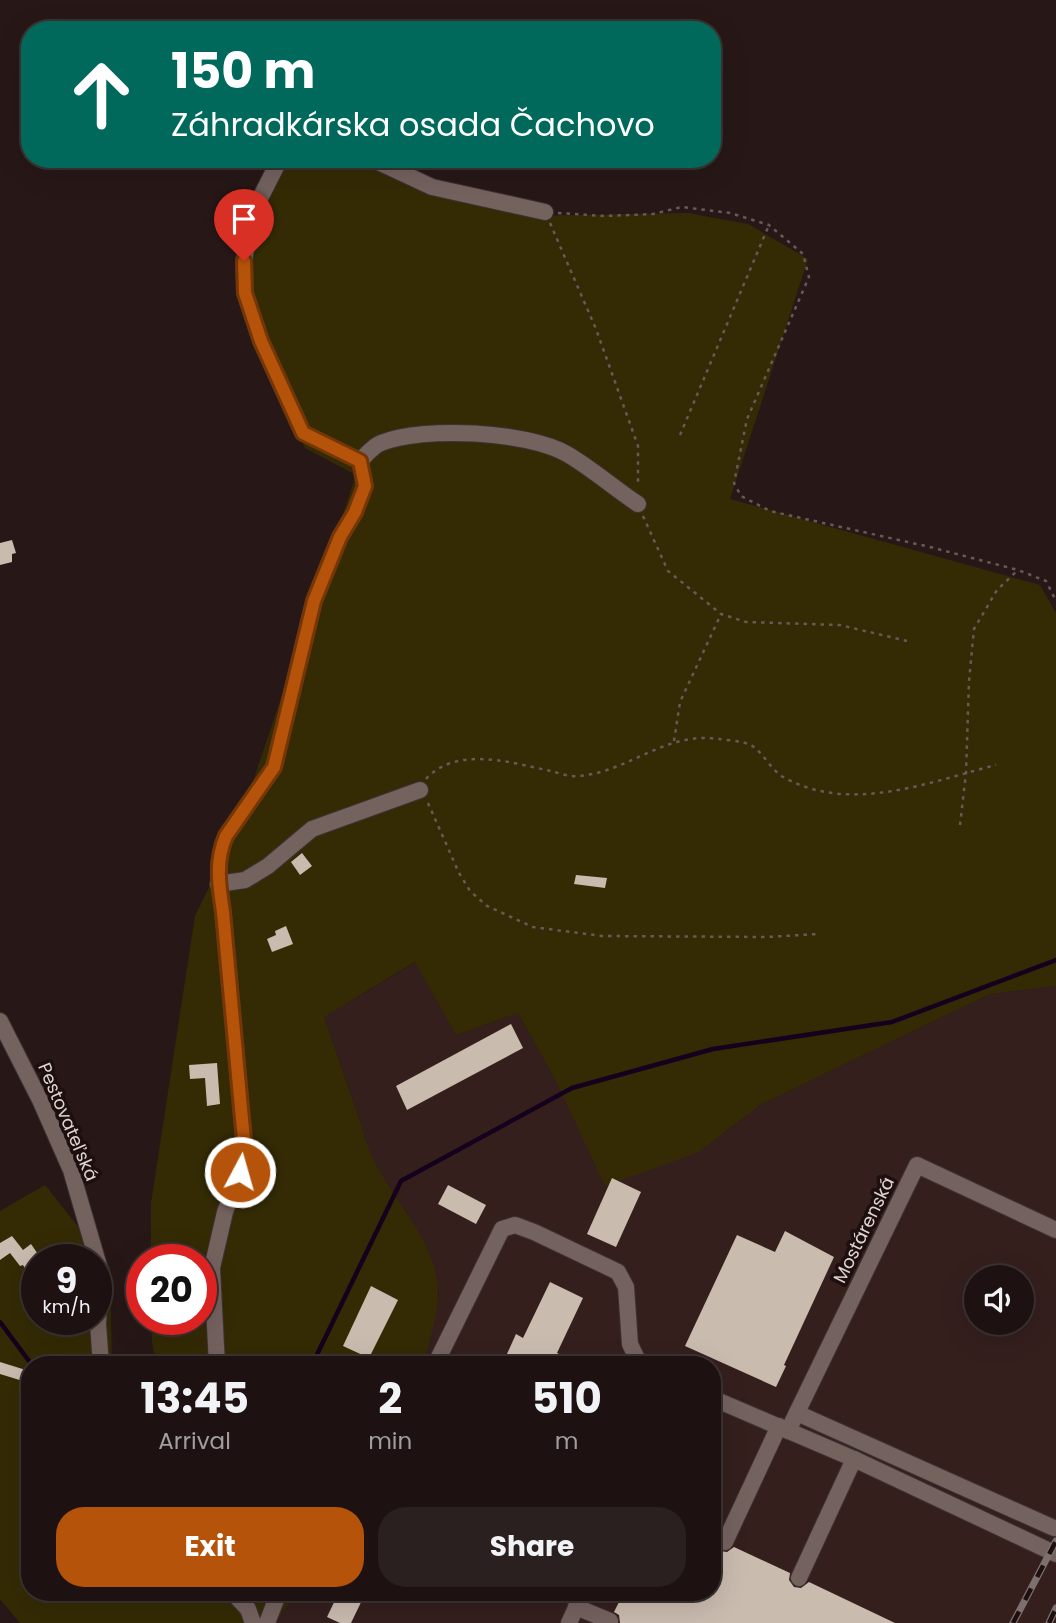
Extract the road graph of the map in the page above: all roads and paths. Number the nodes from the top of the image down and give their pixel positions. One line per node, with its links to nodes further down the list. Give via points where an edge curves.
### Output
1 (275, 168): 6 (street, via 252,214 244,261 245,293 261,341 303,433)
2 (391, 168): 3 (street, via 432,187)
3 (545, 212): 4 (path, via 605,216 653,214 682,207 730,213); 7 (path, via 596,329 638,446)
4 (769, 225): 5 (path); 8 (path, via 803,254 809,277 747,419 734,483 741,496 771,511)
5 (680, 435)
6 (360, 461): 7 (street, via 378,444 407,437 468,433 518,438 565,453); 17 (street, via 365,486 314,601 274,767 226,836)
7 (638, 504): 10 (path, via 668,571)
8 (1018, 570): 9 (path, via 1046,581); 14 (path, via 997,590 974,629)
9 (1056, 601)
10 (721, 614): 11 (path, via 746,622 841,625); 12 (path, via 680,702)
11 (907, 641)
12 (674, 741): 14 (path, via 708,738 750,745 782,777 816,791 870,795); 15 (path, via 604,771 576,777 501,762 460,760 433,771)
13 (996, 765): 14 (path)
14 (966, 773): 16 (path)
15 (420, 790): 17 (street, via 312,829 245,880); 18 (path, via 470,891 487,906 533,927 602,936)
16 (960, 825)
17 (218, 884): 22 (street, via 244,1140 240,1172 212,1268)
18 (818, 933)
19 (0, 1021): 21 (street, Pestovateľská, via 71,1170 101,1273)
20 (1056, 1230): 26 (street, Mostárenská, via 917,1165)
21 (101, 1356)
22 (217, 1356)
23 (439, 1356): 24 (street, via 502,1229 515,1225 618,1272 626,1287 630,1344)
24 (636, 1356)
25 (721, 1402): 27 (street)
26 (797, 1413): 27 (street); 29 (street)
27 (783, 1428): 28 (street); 30 (street)
28 (854, 1459): 31 (street); 32 (street)
29 (1054, 1528)
30 (724, 1542)
31 (1056, 1554)
32 (799, 1578)
33 (240, 1601): 38 (street)
34 (276, 1601): 39 (street)
35 (580, 1601): 40 (street)
36 (582, 1601): 37 (street)
37 (610, 1620)
38 (253, 1623)
39 (267, 1623)
40 (569, 1623)

